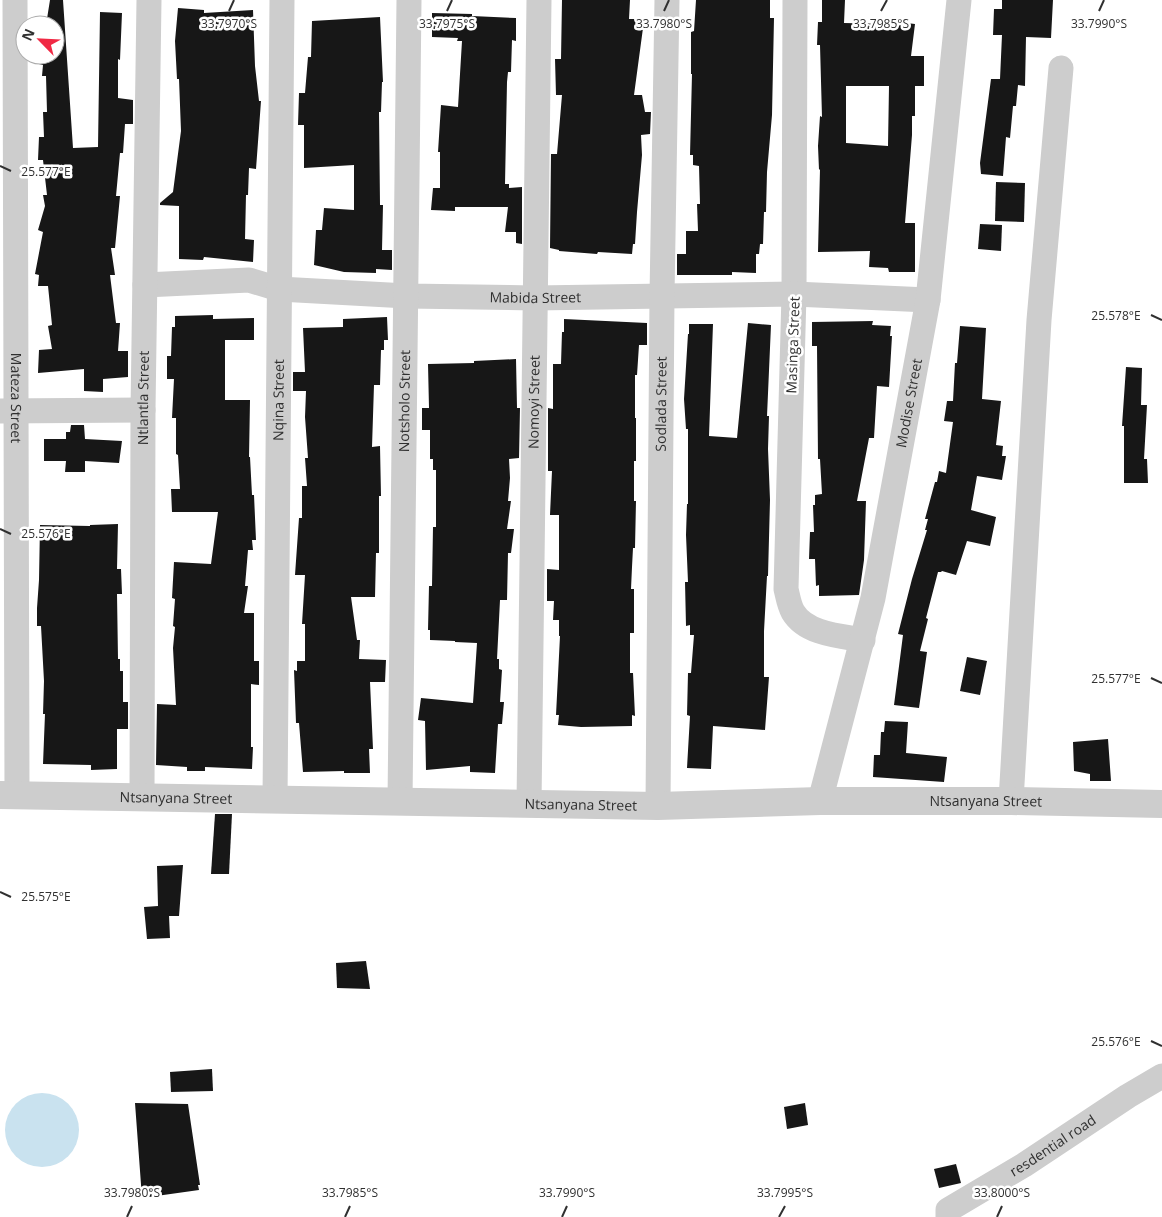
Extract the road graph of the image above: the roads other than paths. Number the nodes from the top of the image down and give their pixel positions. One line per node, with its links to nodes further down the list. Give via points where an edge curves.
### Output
1 (15, 0): 18 (street, Mateza Street)
2 (149, 0): 10 (street, Ntlantla Street)
3 (282, 0): 11 (street, Nqina Street)
4 (409, 0): 13 (street, Notsholo Street)
5 (539, 0): 15 (street, Nomoyi Street)
6 (667, 0): 14 (street, Sodlada Street)
7 (795, 0): 12 (street, Masinga Street)
8 (959, 0): 16 (street, Modise Street)
9 (1061, 68): 25 (street, via 1039,320)
10 (145, 285): 11 (street, Mabida Street, via 249,280); 17 (street, Ntlantla Street)
11 (279, 289): 13 (street, Mabida Street); 22 (street, Nqina Street)
12 (794, 294): 14 (street, Mabida Street); 16 (street, Mabida Street); 19 (street, Masinga Street, via 786,589 794,613 807,626)
13 (407, 296): 15 (street, Mabida Street); 24 (street, Notsholo Street)
14 (662, 296): 15 (street, Mabida Street); 28 (street, Sodlada Street)
15 (535, 298): 26 (street, Nomoyi Street)
16 (928, 300): 19 (street, Modise Street, via 874,598)
17 (143, 410): 18 (street); 21 (street, Ntlantla Street)
18 (8, 411): 20 (street, Mateza Street)
19 (863, 640): 23 (street, Modise Street)
20 (8, 795): 21 (street, Ntsanyana Street)
21 (142, 796): 22 (street, Ntsanyana Street)
22 (275, 800): 24 (street, Ntsanyana Street)
23 (820, 801): 25 (street, Ntsanyana Street); 28 (street, Ntsanyana Street)
24 (400, 802): 26 (street, Ntsanyana Street)
25 (1012, 802): 27 (street, Ntsanyana Street)
26 (529, 804): 28 (street, Ntsanyana Street)
27 (1162, 804)
28 (658, 806)
29 (1162, 1076): 30 (street, resdential road, via 948,1210)
30 (948, 1217)

